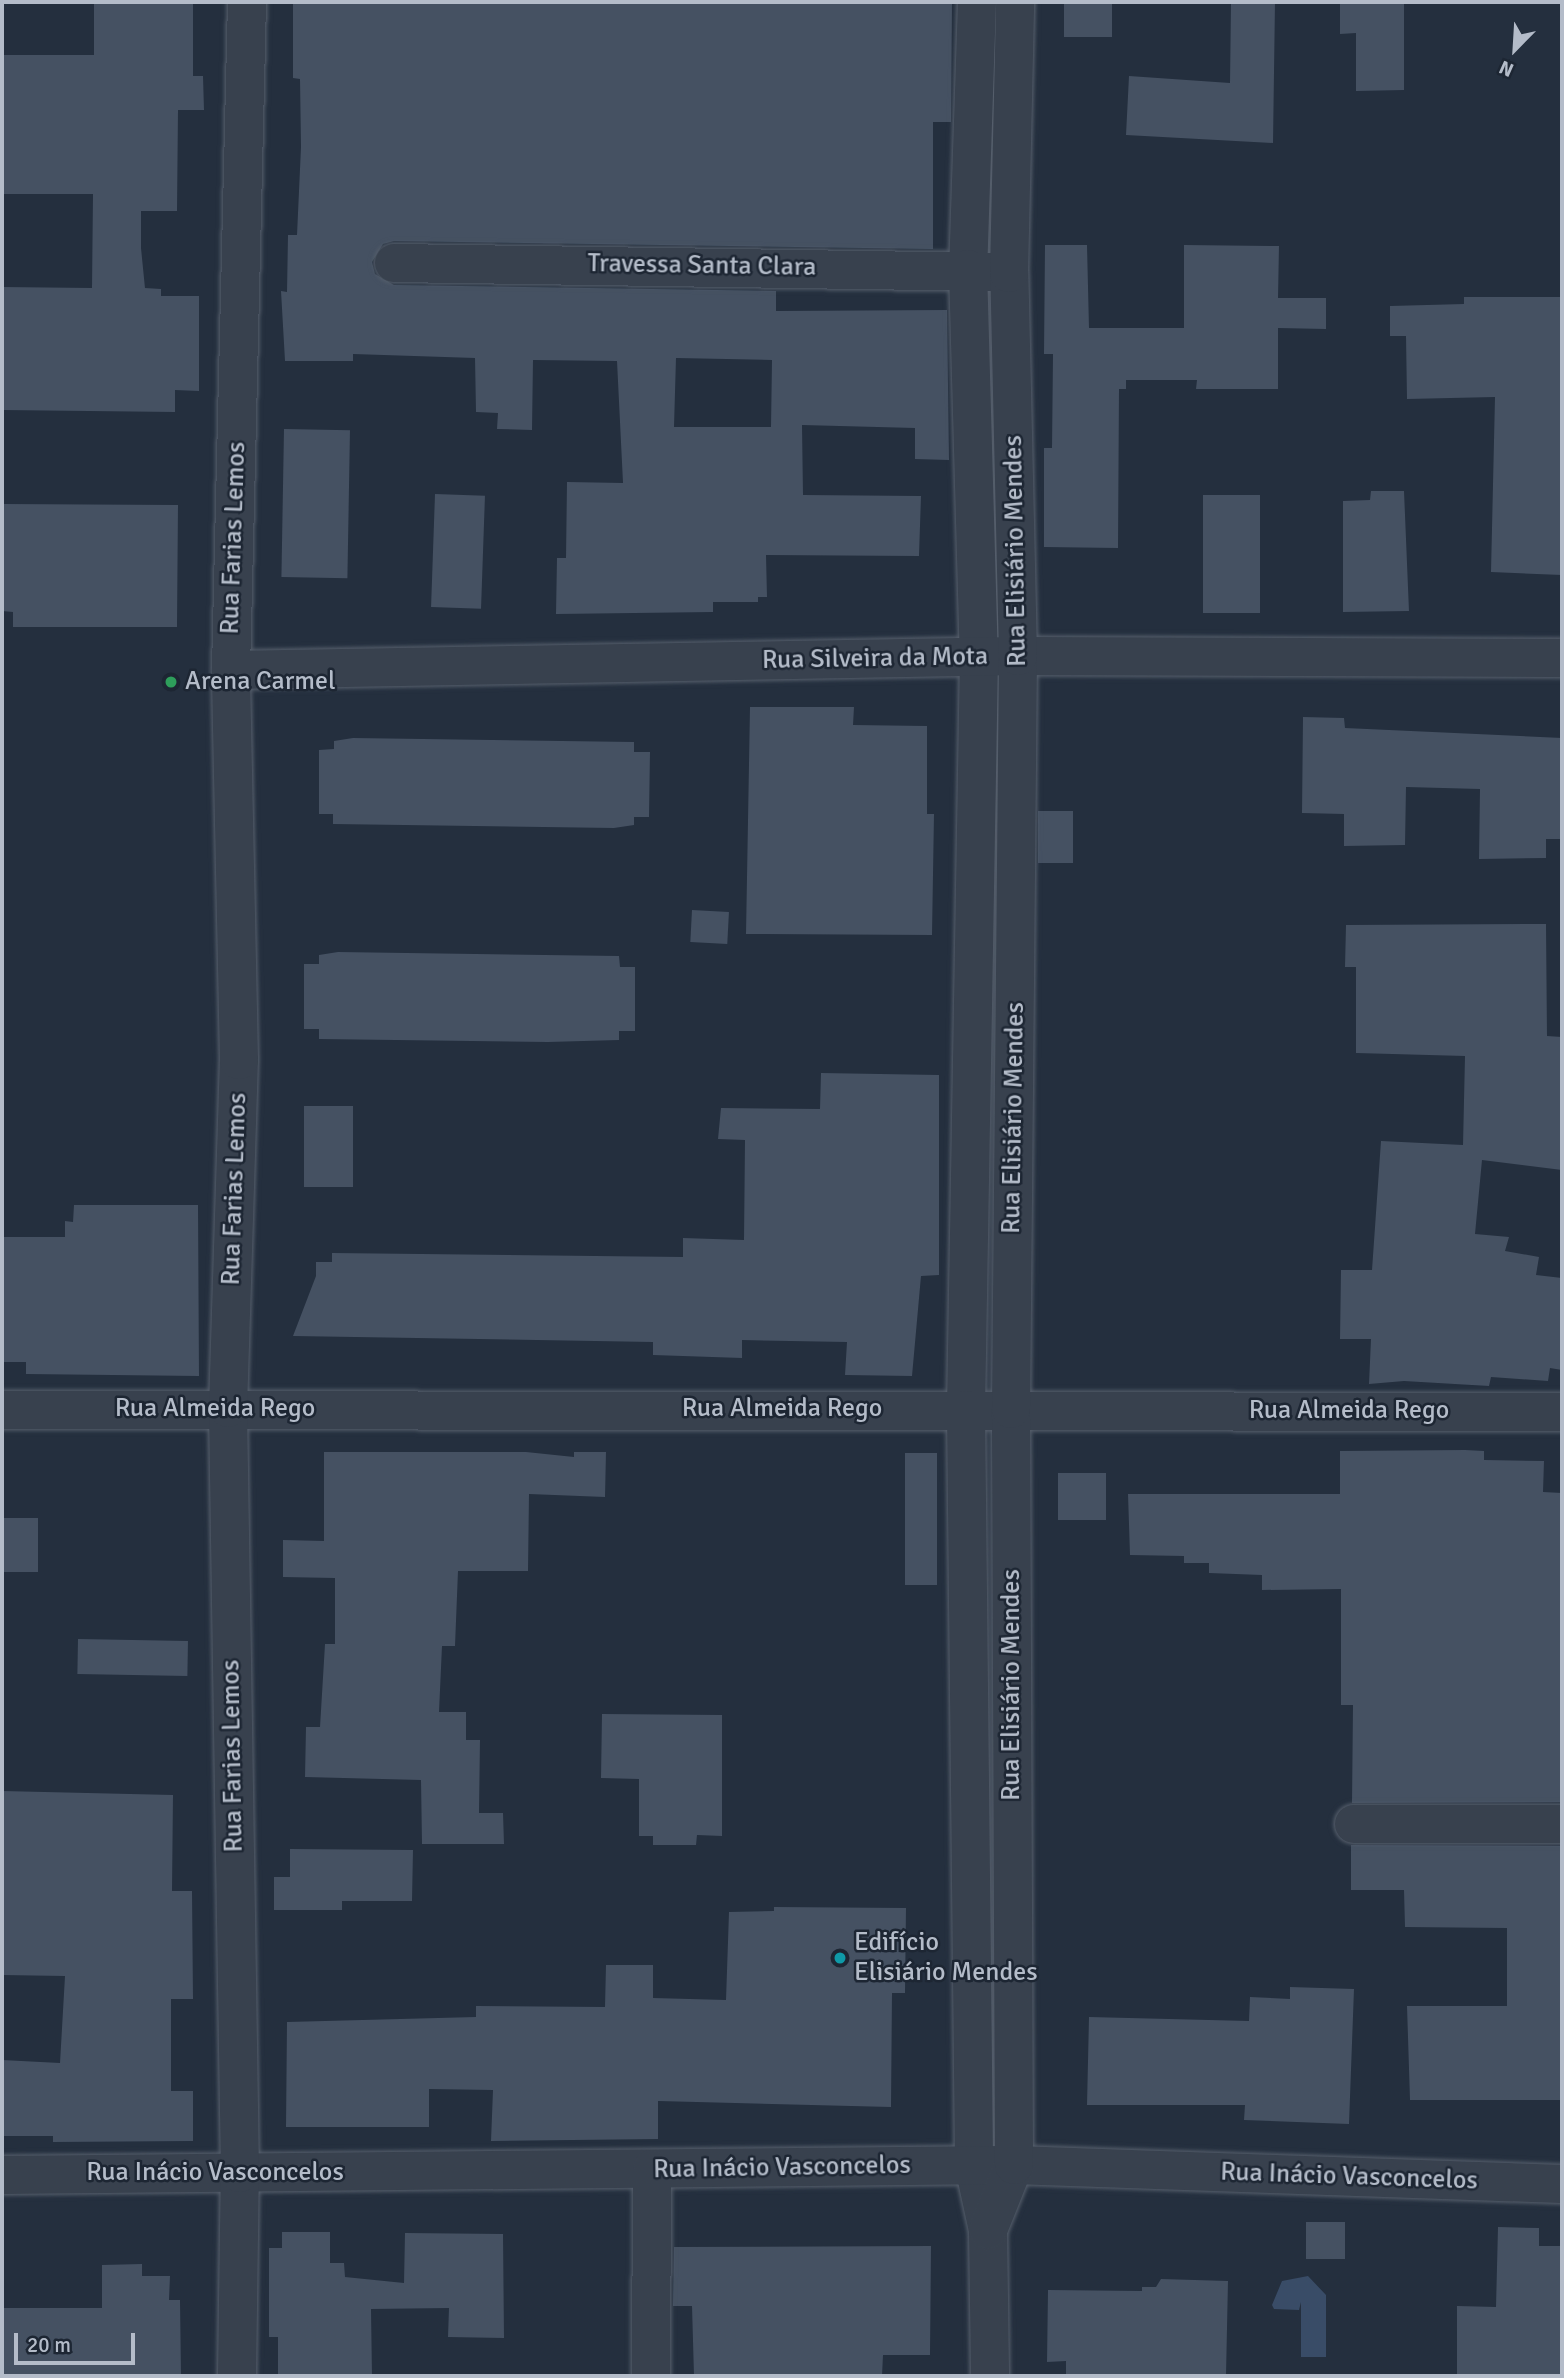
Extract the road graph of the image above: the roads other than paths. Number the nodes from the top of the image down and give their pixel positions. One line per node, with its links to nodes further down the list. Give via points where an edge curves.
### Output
1 (247, 2): 10 (street, Rua Farias Lemos)
2 (977, 2): 5 (street, Rua Elisiário Mendes)
3 (1015, 2): 6 (street, Rua Elisiário Mendes)
4 (394, 263): 5 (street, Travessa Santa Clara)
5 (968, 269): 6 (street, Travessa Santa Clara); 8 (street, Rua Elisiário Mendes)
6 (1009, 273): 7 (street, Rua Elisiário Mendes)
7 (1018, 656): 8 (street, Rua Silveira da Mota); 9 (street, Rua Silveira da Mota); 11 (street, Rua Elisiário Mendes)
8 (979, 657): 10 (street, Rua Silveira da Mota); 12 (street, Rua Elisiário Mendes)
9 (1562, 658)
10 (230, 670): 13 (street, Rua Farias Lemos, via 239,1060)
11 (1015, 1010): 12 (street); 14 (street, Rua Elisiário Mendes)
12 (973, 1011): 16 (street, Rua Elisiário Mendes)
13 (228, 1408): 15 (street, Rua Almeida Rego); 16 (street, Rua Almeida Rego); 25 (street, Rua Farias Lemos)
14 (1011, 1409): 16 (street, Rua Almeida Rego); 17 (street, Rua Almeida Rego); 18 (street, Rua Elisiário Mendes)
15 (2, 1410)
16 (966, 1410): 19 (street, Rua Elisiário Mendes)
17 (1562, 1412)
18 (1012, 1751): 19 (street); 22 (street, Rua Elisiário Mendes)
19 (972, 1752): 23 (street, Rua Elisiário Mendes)
20 (1354, 1824): 21 (street)
21 (1562, 1824)
22 (1014, 2165): 23 (street, Rua Inácio Vasconcelos); 27 (street, Rua Inácio Vasconcelos); 28 (street, Rua Elisiário Mendes)
23 (974, 2166): 24 (street, Rua Inácio Vasconcelos); 28 (street, Rua Elisiário Mendes)
24 (652, 2169): 25 (street, Rua Inácio Vasconcelos); 30 (street)
25 (240, 2173): 26 (street, Rua Inácio Vasconcelos); 29 (street, Rua Farias Lemos)
26 (2, 2175)
27 (1562, 2185)
28 (988, 2230): 31 (street, Rua Elisiário Mendes)
29 (237, 2376)
30 (652, 2376)
31 (990, 2376)

